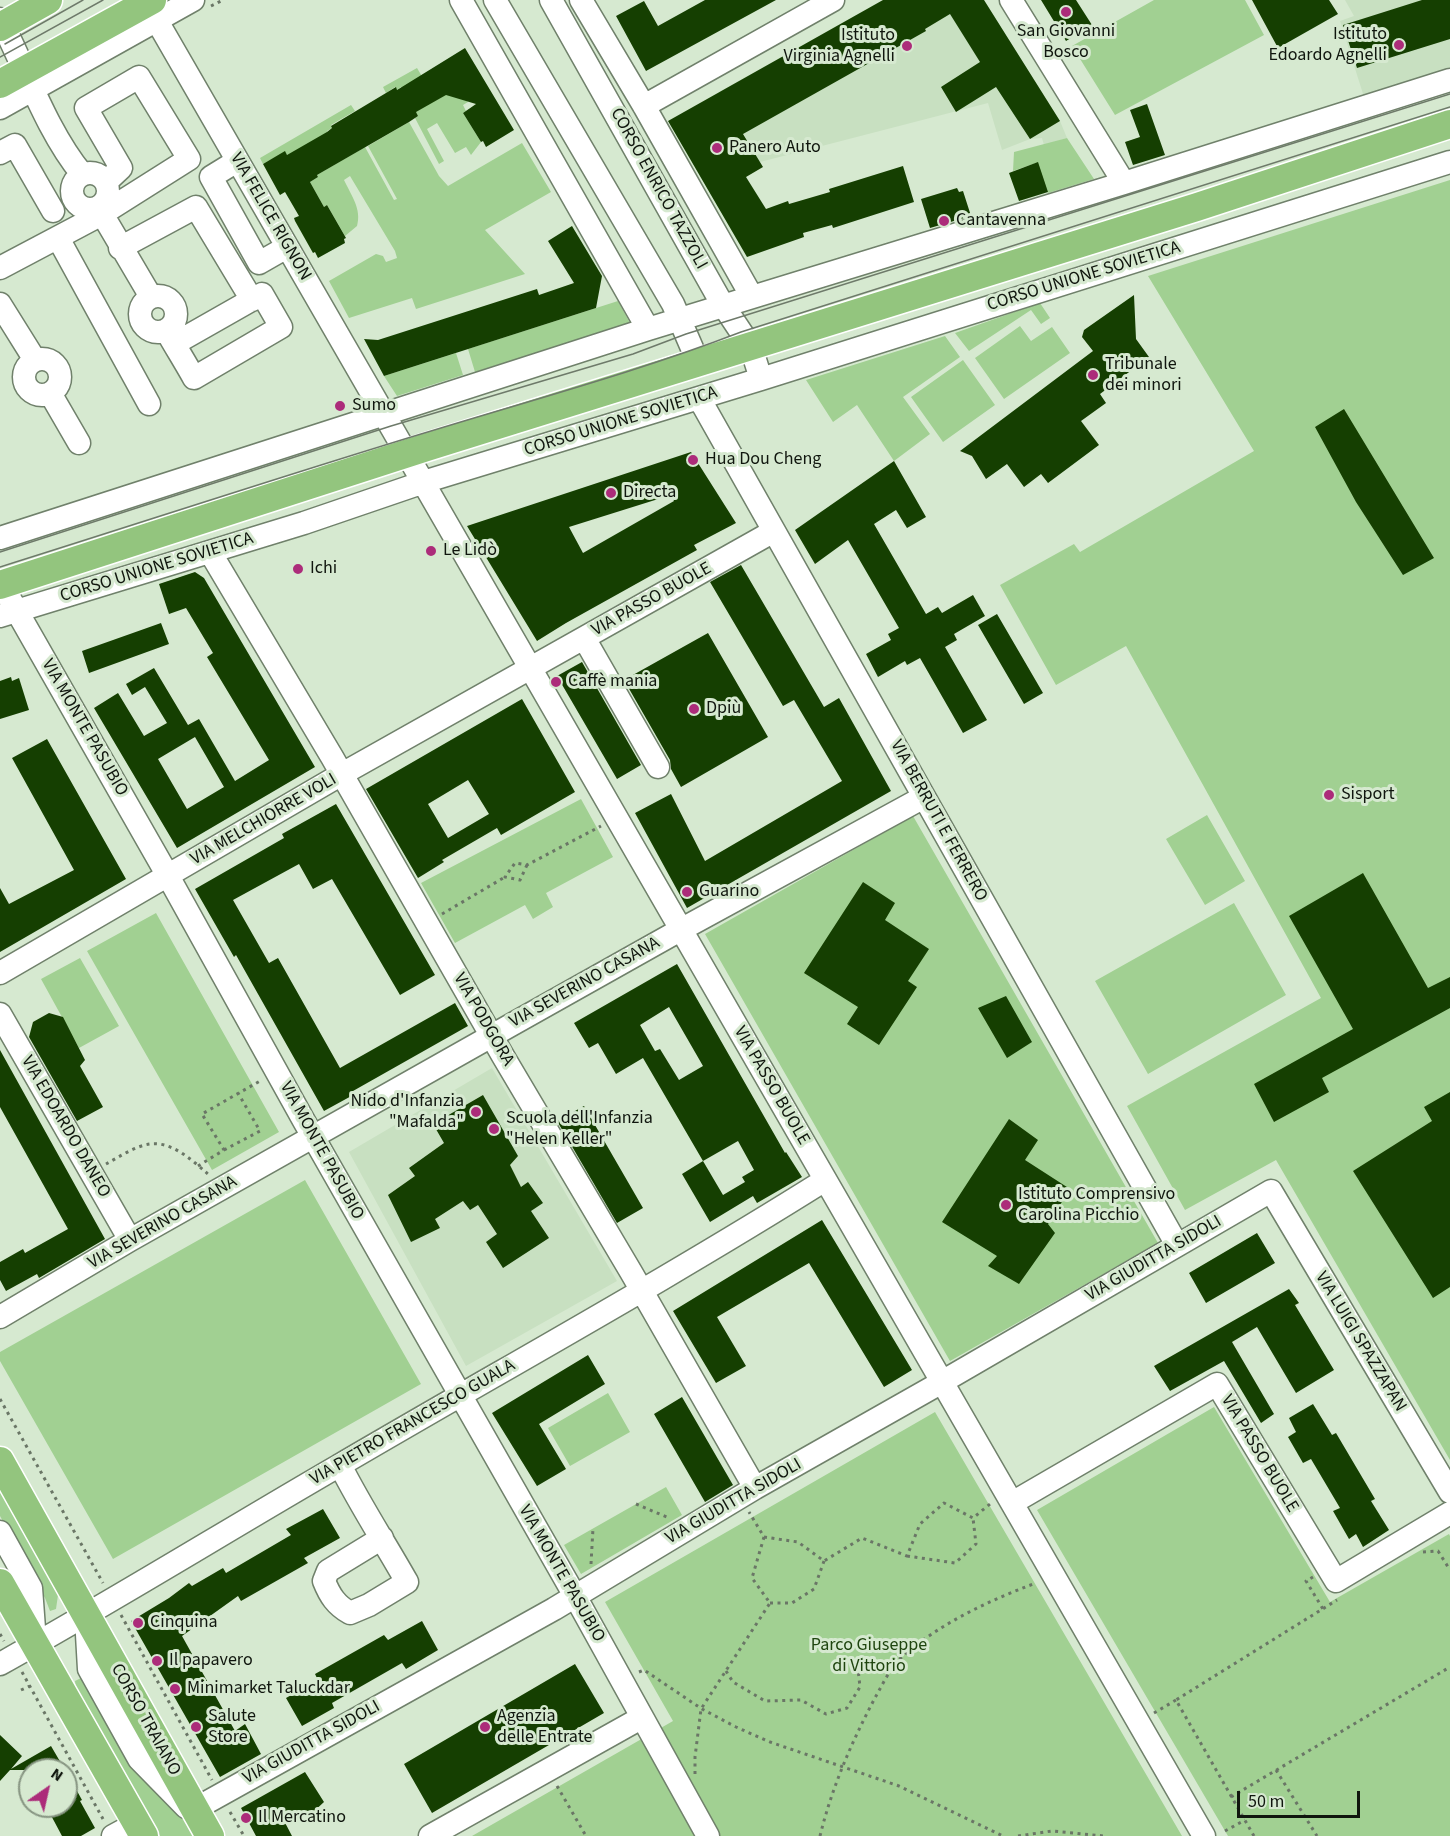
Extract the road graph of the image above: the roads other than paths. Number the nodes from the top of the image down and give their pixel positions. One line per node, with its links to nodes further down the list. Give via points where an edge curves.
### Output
1 (48, 0): 10 (main road)
2 (193, 0): 9 (street)
3 (461, 0): 36 (street)
4 (495, 0): 35 (street)
5 (551, 0): 34 (street, CORSO ENRICO TAZZOLI)
6 (581, 0): 14 (street, CORSO ENRICO TAZZOLI)
7 (833, 0): 14 (street)
8 (1011, 0): 22 (street)
9 (155, 10): 11 (main road); 18 (street, VIA FELICE RIGNON)
10 (1, 24): 11 (street)
11 (29, 80): 13 (main road); 15 (street); 20 (street)
12 (1450, 80): 22 (street)
13 (0, 84)
14 (644, 106): 31 (street, CORSO ENRICO TAZZOLI)
15 (0, 108)
16 (1450, 124): 23 (main road, CORSO UNIONE SOVIETICA)
17 (0, 153): 24 (street, via 15,145)
18 (237, 161): 28 (street, VIA FELICE RIGNON); 28 (street, via 211,177 259,263)
19 (1450, 162): 26 (street, CORSO UNIONE SOVIETICA)
20 (82, 174): 21 (street, via 96,174); 25 (street, via 73,185 74,199 84,208)
21 (106, 182): 25 (street, via 107,196); 25 (street, via 121,168 86,108 139,77 189,159)
22 (1124, 183): 31 (street)
23 (1197, 207): 26 (street); 38 (main road, CORSO UNIONE SOVIETICA)
24 (53, 211)
25 (100, 211): 27 (street); 29 (street)
26 (1241, 228): 40 (street, CORSO UNIONE SOVIETICA)
27 (58, 238): 30 (street); 42 (street)
28 (287, 247): 43 (street, VIA FELICE RIGNON)
29 (120, 248): 32 (street, via 196,207); 37 (street, via 151,297 141,308 142,322 152,331)
30 (0, 268)
31 (752, 297): 34 (street)
32 (252, 300): 37 (street); 37 (street, via 262,294 281,327 194,378)
33 (0, 304): 44 (street, via 35,360 48,360 58,368 60,382 50,393)
34 (724, 305): 35 (street); 38 (street, CORSO ENRICO TAZZOLI)
35 (680, 319): 36 (street); 39 (street)
36 (648, 329): 43 (street)
37 (170, 337)
38 (751, 347): 39 (main road, CORSO UNIONE SOVIETICA); 40 (street, CORSO ENRICO TAZZOLI)
39 (698, 362): 45 (main road, CORSO UNIONE SOVIETICA)
40 (761, 379): 41 (street, CORSO UNIONE SOVIETICA)
41 (699, 398): 46 (street, CORSO UNIONE SOVIETICA); 47 (street, VIA BERRUTI E FERRERO)
42 (149, 404)
43 (382, 413): 45 (street); 48 (street)
44 (79, 443)
45 (408, 454): 46 (street, VIA PASSO BUOLE); 50 (main road, CORSO UNIONE SOVIETICA)
46 (423, 483): 49 (street, CORSO UNIONE SOVIETICA); 53 (street, VIA PASSO BUOLE)
47 (774, 531): 52 (street, VIA PASSO BUOLE); 56 (street, VIA BERRUTI E FERRERO)
48 (0, 538)
49 (210, 552): 51 (street, CORSO UNIONE SOVIETICA); 55 (street, VIA PODGORA)
50 (0, 584): 51 (street, VIA MONTE PASUBIO)
51 (9, 614): 57 (street, VIA MONTE PASUBIO)
52 (584, 639): 53 (street, VIA PASSO BUOLE); 54 (street)
53 (530, 669): 55 (street, VIA MELCHIORRE VOLI); 58 (street, VIA PASSO BUOLE)
54 (658, 767)
55 (342, 774): 57 (street, VIA MELCHIORRE VOLI); 61 (street, VIA PODGORA)
56 (924, 797): 58 (street, VIA SEVERINO CASANA); 66 (street, VIA BERRUTI E FERRERO)
57 (168, 876): 59 (street, VIA MELCHIORRE VOLI); 62 (street, VIA MONTE PASUBIO)
58 (680, 930): 61 (street, VIA SEVERINO CASANA); 63 (street, VIA PASSO BUOLE)
59 (0, 973)
60 (0, 1014): 65 (street, VIA EDOARDO DANEO)
61 (492, 1035): 62 (street, VIA SEVERINO CASANA); 67 (street, VIA PODGORA)
62 (313, 1138): 65 (street, VIA SEVERINO CASANA); 70 (street, VIA MONTE PASUBIO)
63 (825, 1180): 67 (street, VIA PIETRO FRANCESCO GUALA); 69 (street, VIA PASSO BUOLE)
64 (1270, 1191): 66 (street, VIA GIUDITTA SIDOLI); 73 (street, VIA LUIGI SPAZZAPAN)
65 (130, 1240): 68 (street, VIA SEVERINO CASANA)
66 (1177, 1245): 69 (street, VIA GIUDITTA SIDOLI)
67 (641, 1289): 70 (street, VIA PIETRO FRANCESCO GUALA); 74 (street, VIA PODGORA)
68 (0, 1317)
69 (942, 1382): 74 (street, VIA GIUDITTA SIDOLI); 75 (street, VIA PASSO BUOLE)
70 (460, 1396): 72 (street, VIA PIETRO FRANCESCO GUALA); 80 (street, VIA MONTE PASUBIO)
71 (0, 1461): 81 (main road, CORSO TRAIANO)
72 (340, 1465): 78 (street); 81 (street, VIA PIETRO FRANCESCO GUALA)
73 (1450, 1492)
74 (747, 1493): 80 (street, VIA GIUDITTA SIDOLI)
75 (1012, 1503): 76 (street, VIA PASSO BUOLE, via 1217,1384 1336,1581); 87 (street, VIA PASSO BUOLE, via 1138,1722)
76 (1450, 1513)
77 (0, 1532): 82 (street, via 31,1588)
78 (382, 1538)
79 (0, 1583): 82 (main road)
80 (575, 1596): 84 (street, VIA MONTE PASUBIO); 85 (street, VIA GIUDITTA SIDOLI, via 220,1794)
81 (86, 1616): 82 (street, VIA PIETRO FRANCESCO GUALA); 85 (main road, CORSO TRAIANO)
82 (35, 1644): 83 (street, VIA PIETRO FRANCESCO GUALA); 86 (main road)
83 (0, 1664)
84 (641, 1718): 88 (street); 89 (street, VIA MONTE PASUBIO)
85 (203, 1823)
86 (125, 1830)
87 (1215, 1834)
88 (430, 1836)
89 (708, 1836)

